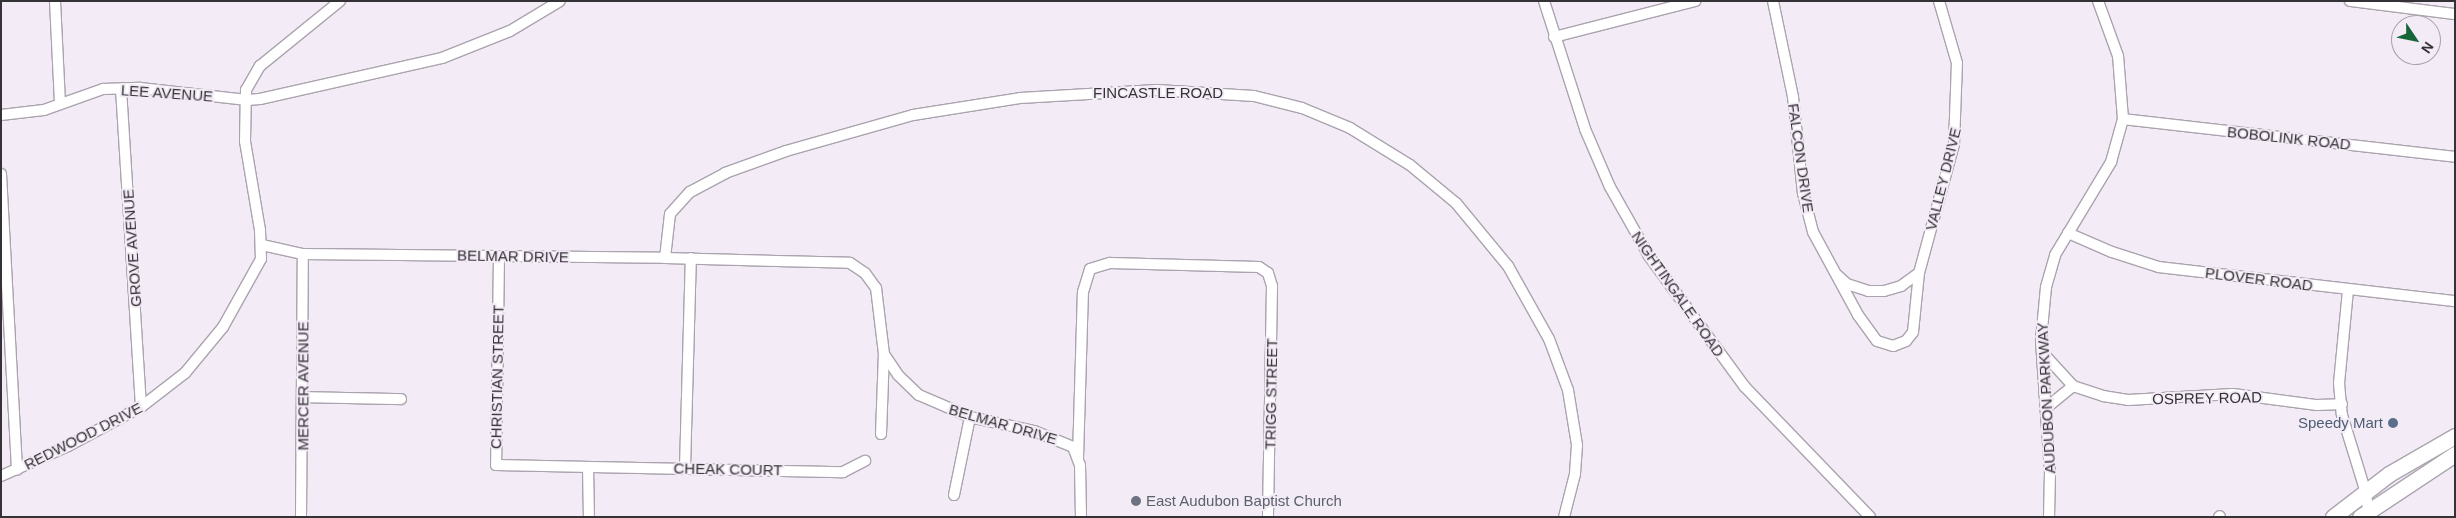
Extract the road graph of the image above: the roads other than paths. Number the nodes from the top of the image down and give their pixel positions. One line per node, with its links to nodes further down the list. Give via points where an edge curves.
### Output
1 (55, 1): 14 (street)
2 (340, 1): 13 (street, via 260,66 246,90)
3 (560, 1): 13 (street, via 510,31 442,58)
4 (1544, 1): 11 (street, NIGHTINGALE ROAD)
5 (1695, 1): 11 (street)
6 (1773, 1): 25 (street, FALCON DRIVE, via 1793,97 1803,193 1813,232)
7 (1939, 1): 26 (street, VALLEY DRIVE, via 1957,63 1957,120 1951,158)
8 (2098, 1): 16 (street, AUDUBON PARKWAY, via 2118,56)
9 (2350, 1): 10 (street)
10 (2455, 14)
11 (1554, 37): 56 (street, NIGHTINGALE ROAD, via 1585,129 1610,187 1649,256 1749,393)
12 (121, 89): 13 (street, LEE AVENUE, via 200,93); 14 (street, LEE AVENUE, via 104,90); 36 (street, GROVE AVENUE)
13 (247, 100): 20 (street, via 245,148)
14 (60, 104): 15 (street, LEE AVENUE, via 44,110)
15 (1, 115)
16 (2123, 120): 17 (street, BOBOLINK ROAD); 19 (street, AUDUBON PARKWAY, via 2108,169)
17 (2455, 157)
18 (1, 174): 46 (street)
19 (2068, 233): 27 (street, PLOVER ROAD, via 2159,267); 30 (street, AUDUBON PARKWAY, via 2046,287)
20 (262, 245): 21 (street, BELMAR DRIVE); 36 (street, REDWOOD DRIVE, via 259,264 223,327 185,372)
21 (303, 254): 22 (street, BELMAR DRIVE); 33 (street, MERCER AVENUE)
22 (499, 256): 23 (street, BELMAR DRIVE); 44 (street, CHRISTIAN STREET, via 496,465)
23 (665, 258): 24 (street, BELMAR DRIVE); 55 (street, FINCASTLE ROAD, via 670,214 690,192 725,174 786,151 913,115 1020,98 1156,90 1254,96 1302,108 1350,128 1424,176 1479,227 1508,266 1543,325 1568,390 1577,445 1575,474)
24 (692, 258): 31 (street, BELMAR DRIVE, via 833,260 855,265 876,288); 45 (street)
25 (1831, 269): 26 (street, via 1848,284 1868,291 1901,286); 29 (street, FALCON DRIVE, via 1873,336)
26 (1919, 273): 29 (street, VALLEY DRIVE, via 1912,332 1906,341)
27 (2348, 290): 28 (street, PLOVER ROAD); 35 (street, via 2339,383)
28 (2455, 301)
29 (1893, 346)
30 (2042, 352): 32 (street, OSPREY ROAD); 37 (street, AUDUBON PARKWAY)
31 (884, 354): 38 (street, BELMAR DRIVE, via 919,396); 39 (street)
32 (2073, 386): 35 (street, OSPREY ROAD, via 2128,400 2233,394 2317,405); 37 (street)
33 (303, 397): 34 (street); 51 (street, MERCER AVENUE)
34 (401, 399)
35 (2342, 404): 48 (street, via 2348,441)
36 (141, 407): 46 (street, REDWOOD DRIVE)
37 (2046, 408): 57 (street, AUDUBON PARKWAY)
38 (970, 417): 42 (street, BELMAR DRIVE, via 1060,440 1073,447); 49 (street)
39 (881, 434)
40 (2455, 436): 48 (main road, via 2411,460)
41 (2455, 454): 50 (main road)
42 (1078, 459): 53 (street); 54 (street, TRIGG STREET, via 1086,273 1095,266 1110,263 1259,267 1268,273 1272,311)
43 (865, 461): 45 (street, CHEAK COURT, via 843,472)
44 (588, 467): 45 (street, CHEAK COURT); 52 (street)
45 (685, 468)
46 (17, 470): 47 (street, REDWOOD DRIVE)
47 (1, 476)
48 (2366, 493): 50 (street); 58 (main road)
49 (954, 495)
50 (2365, 515)
51 (301, 517)
52 (589, 517)
53 (1081, 517)
54 (1268, 517)
55 (1564, 517)
56 (1870, 517)
57 (2050, 517)
58 (2333, 517)

